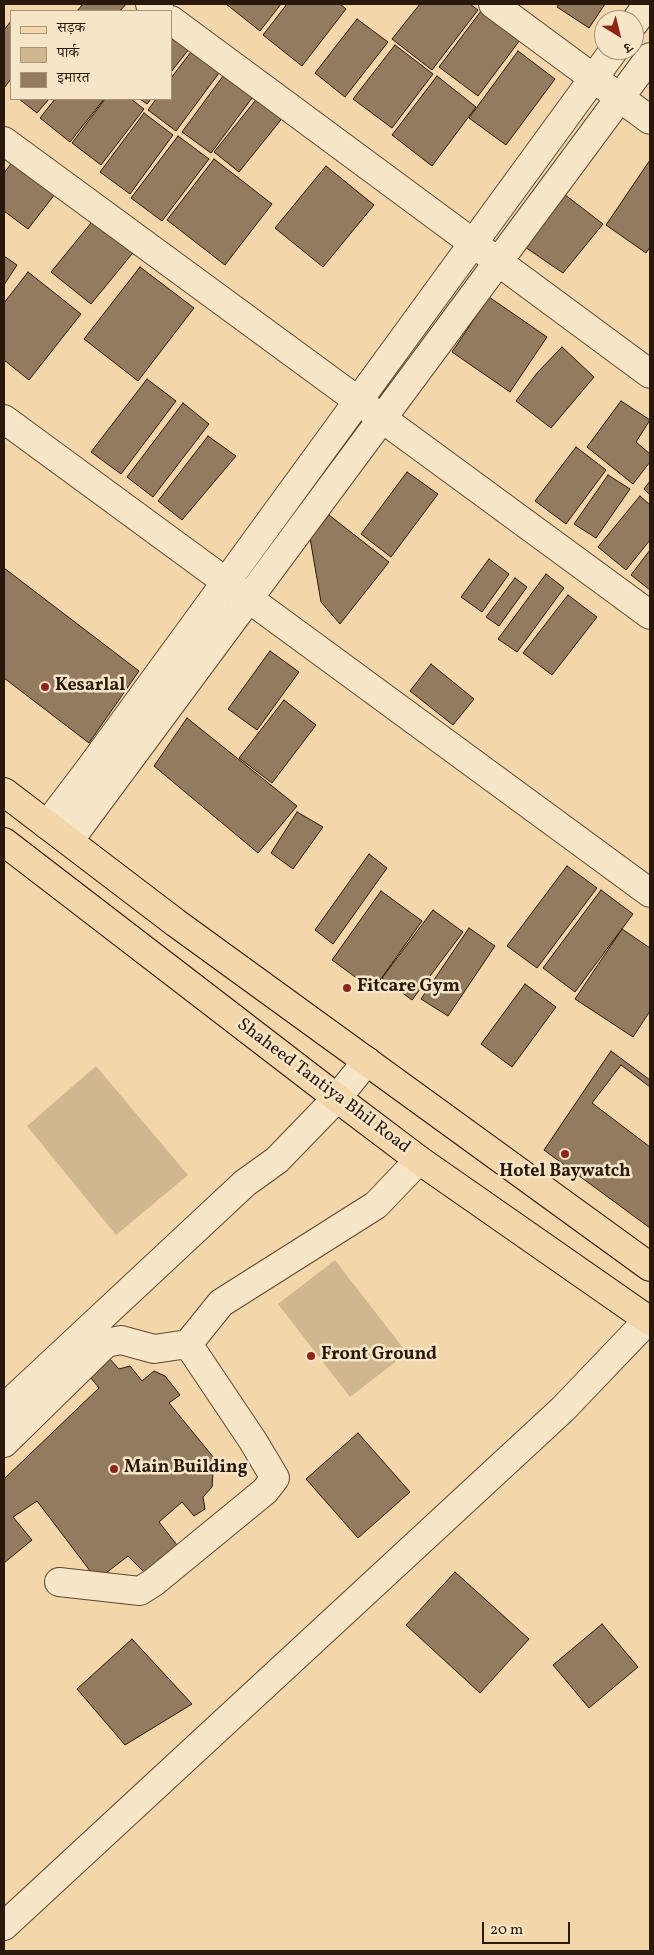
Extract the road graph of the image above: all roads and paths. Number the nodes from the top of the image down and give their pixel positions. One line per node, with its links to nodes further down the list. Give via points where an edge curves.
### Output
1 (493, 4): 5 (street)
2 (172, 21): 9 (street)
3 (650, 57): 6 (street)
4 (607, 60): 5 (street)
5 (594, 78): 6 (street); 9 (street)
6 (620, 98): 7 (street); 10 (street)
7 (650, 120)
8 (4, 141): 12 (street)
9 (473, 243): 10 (street); 12 (street)
10 (499, 262): 11 (street); 14 (street)
11 (650, 374)
12 (358, 401): 14 (street); 15 (street)
13 (4, 419): 15 (street)
14 (383, 419): 16 (street); 17 (street)
15 (225, 581): 16 (street); 19 (street)
16 (250, 599): 20 (street); 22 (street)
17 (650, 615)
18 (5, 796): 19 (main road)
19 (47, 825): 20 (main road)
20 (69, 841): 23 (main road)
21 (4, 842): 24 (main road, Shaheed Tantiya Bhil Road)
22 (650, 892)
23 (367, 1061): 24 (street); 26 (main road)
24 (337, 1098): 25 (main road, Shaheed Tantiya Bhil Road); 29 (street, via 277,1160 245,1184)
25 (419, 1160): 27 (main road, Shaheed Tantiya Bhil Road); 28 (street, via 376,1205 221,1303)
26 (650, 1267)
27 (649, 1320): 32 (street, via 563,1409)
28 (188, 1344): 30 (street, via 154,1348 121,1340 106,1343); 31 (street, via 275,1478 265,1491 140,1591)
29 (4, 1408)
30 (4, 1443)
31 (59, 1582)
32 (4, 1926)

